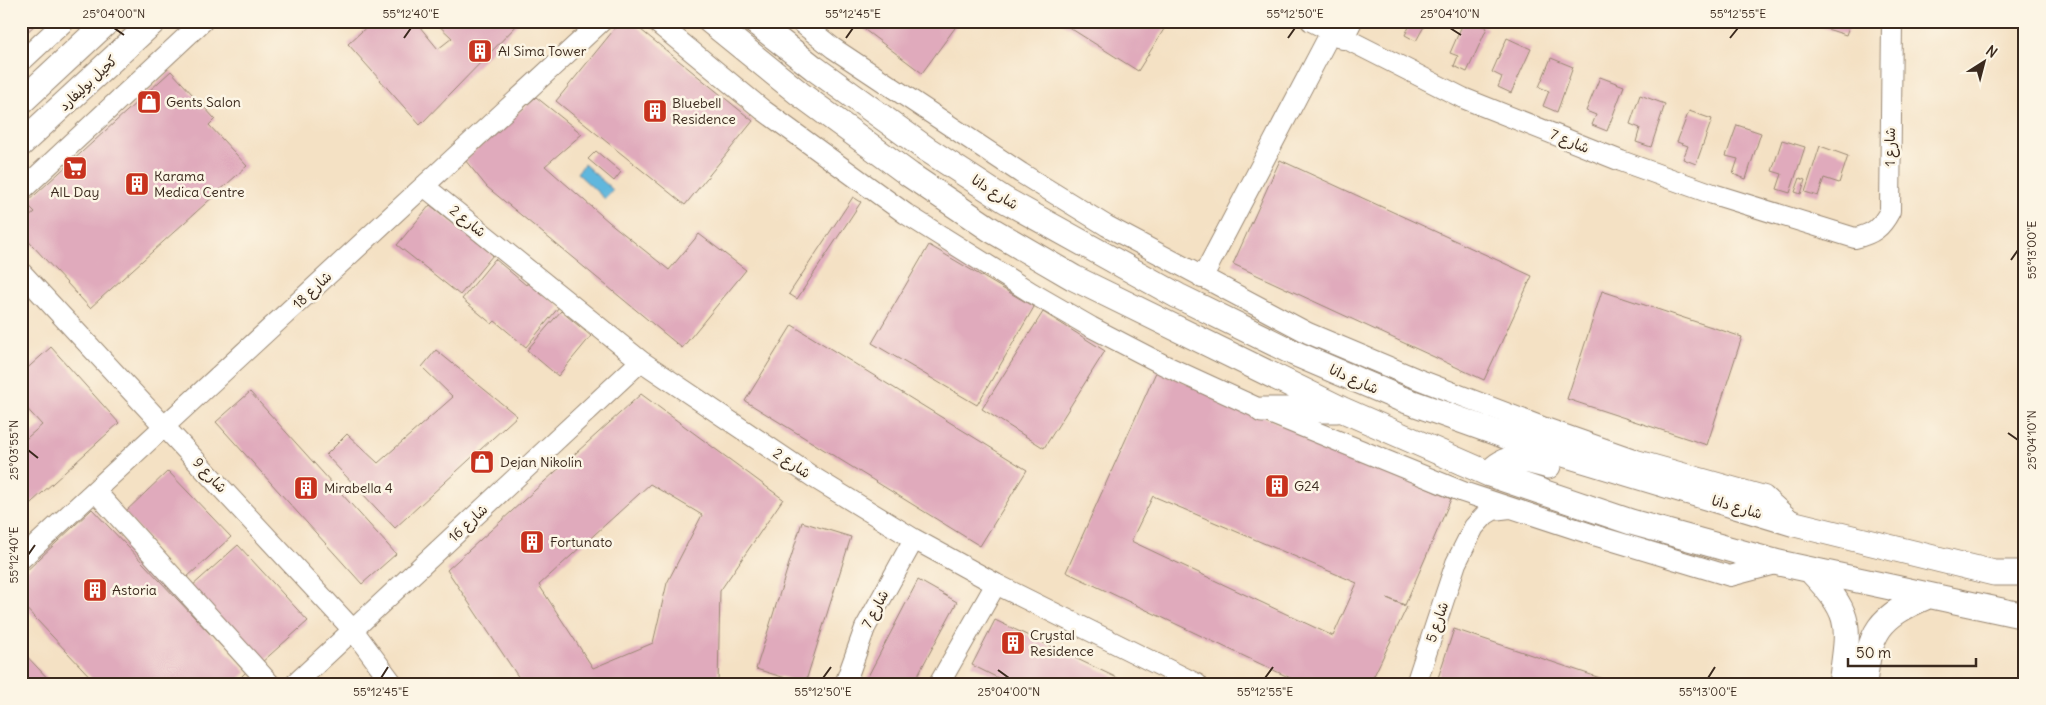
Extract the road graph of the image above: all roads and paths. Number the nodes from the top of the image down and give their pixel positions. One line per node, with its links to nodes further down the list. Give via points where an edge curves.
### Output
1 (65, 21): 13 (street)
2 (108, 21): 14 (street)
3 (154, 21): 15 (street, كحيل بوليفارد)
4 (203, 21): 17 (street)
5 (602, 21): 16 (street, شارع 18)
6 (656, 21): 22 (street, via 763,110 906,214 1091,327)
7 (710, 21): 23 (street, via 800,94 990,229 1074,278)
8 (754, 21): 26 (street, شارع دانا, via 924,148 997,195 1178,296 1294,353 1399,398 1510,438)
9 (799, 21): 20 (street, via 833,48 1022,173 1107,226)
10 (1311, 21): 12 (street, شارع 7)
11 (1892, 21): 18 (street, شارع 1, via 1890,212 1883,225 1870,234 1855,238)
12 (1342, 31): 18 (street, شارع 7, via 1463,98 1621,161); 20 (street)
13 (21, 62)
14 (21, 102)
15 (21, 144)
16 (424, 186): 21 (street, شارع 2); 24 (street, شارع 18)
17 (21, 191)
18 (1840, 234)
19 (21, 272): 24 (street, شارع 9)
20 (1202, 278): 30 (street, via 1308,333 1424,381 1636,460 1764,496)
21 (641, 361): 31 (street, شارع 2, via 812,477); 40 (street, شارع 16)
22 (1262, 410): 23 (street); 28 (street)
23 (1343, 410): 25 (street)
24 (166, 427): 27 (street, شارع 18); 40 (street, شارع 9)
25 (1489, 474): 26 (street, via 1504,460 1518,458 1623,487); 28 (street, شارع 5); 34 (street, via 1631,522)
26 (1660, 484): 30 (street, شارع دانا)
27 (95, 492): 32 (street, شارع 18); 41 (street)
28 (1475, 496): 29 (street); 33 (street, شارع 5, via 1460,542)
29 (1511, 508): 33 (street, شارع 5, via 1493,510 1479,520); 34 (street, via 1730,576)
30 (1795, 524): 36 (street, شارع دانا, via 1994,573)
31 (914, 539): 37 (street, شارع 2); 44 (street, شارع 7, via 864,628)
32 (21, 559)
33 (1458, 560): 47 (street, شارع 5)
34 (1779, 563): 35 (street)
35 (1810, 570): 38 (street); 48 (street, via 1842,609 1848,630)
36 (2025, 573)
37 (996, 584): 45 (street); 46 (street, شارع 2)
38 (1928, 596): 39 (street); 49 (street, via 1902,607 1886,619 1874,636)
39 (2025, 616)
40 (353, 630): 42 (street, شارع 16); 43 (street, شارع 9)
41 (270, 684)
42 (295, 684)
43 (393, 684)
44 (845, 684)
45 (939, 684)
46 (1197, 684)
47 (1416, 684)
48 (1841, 684)
49 (1864, 684)

